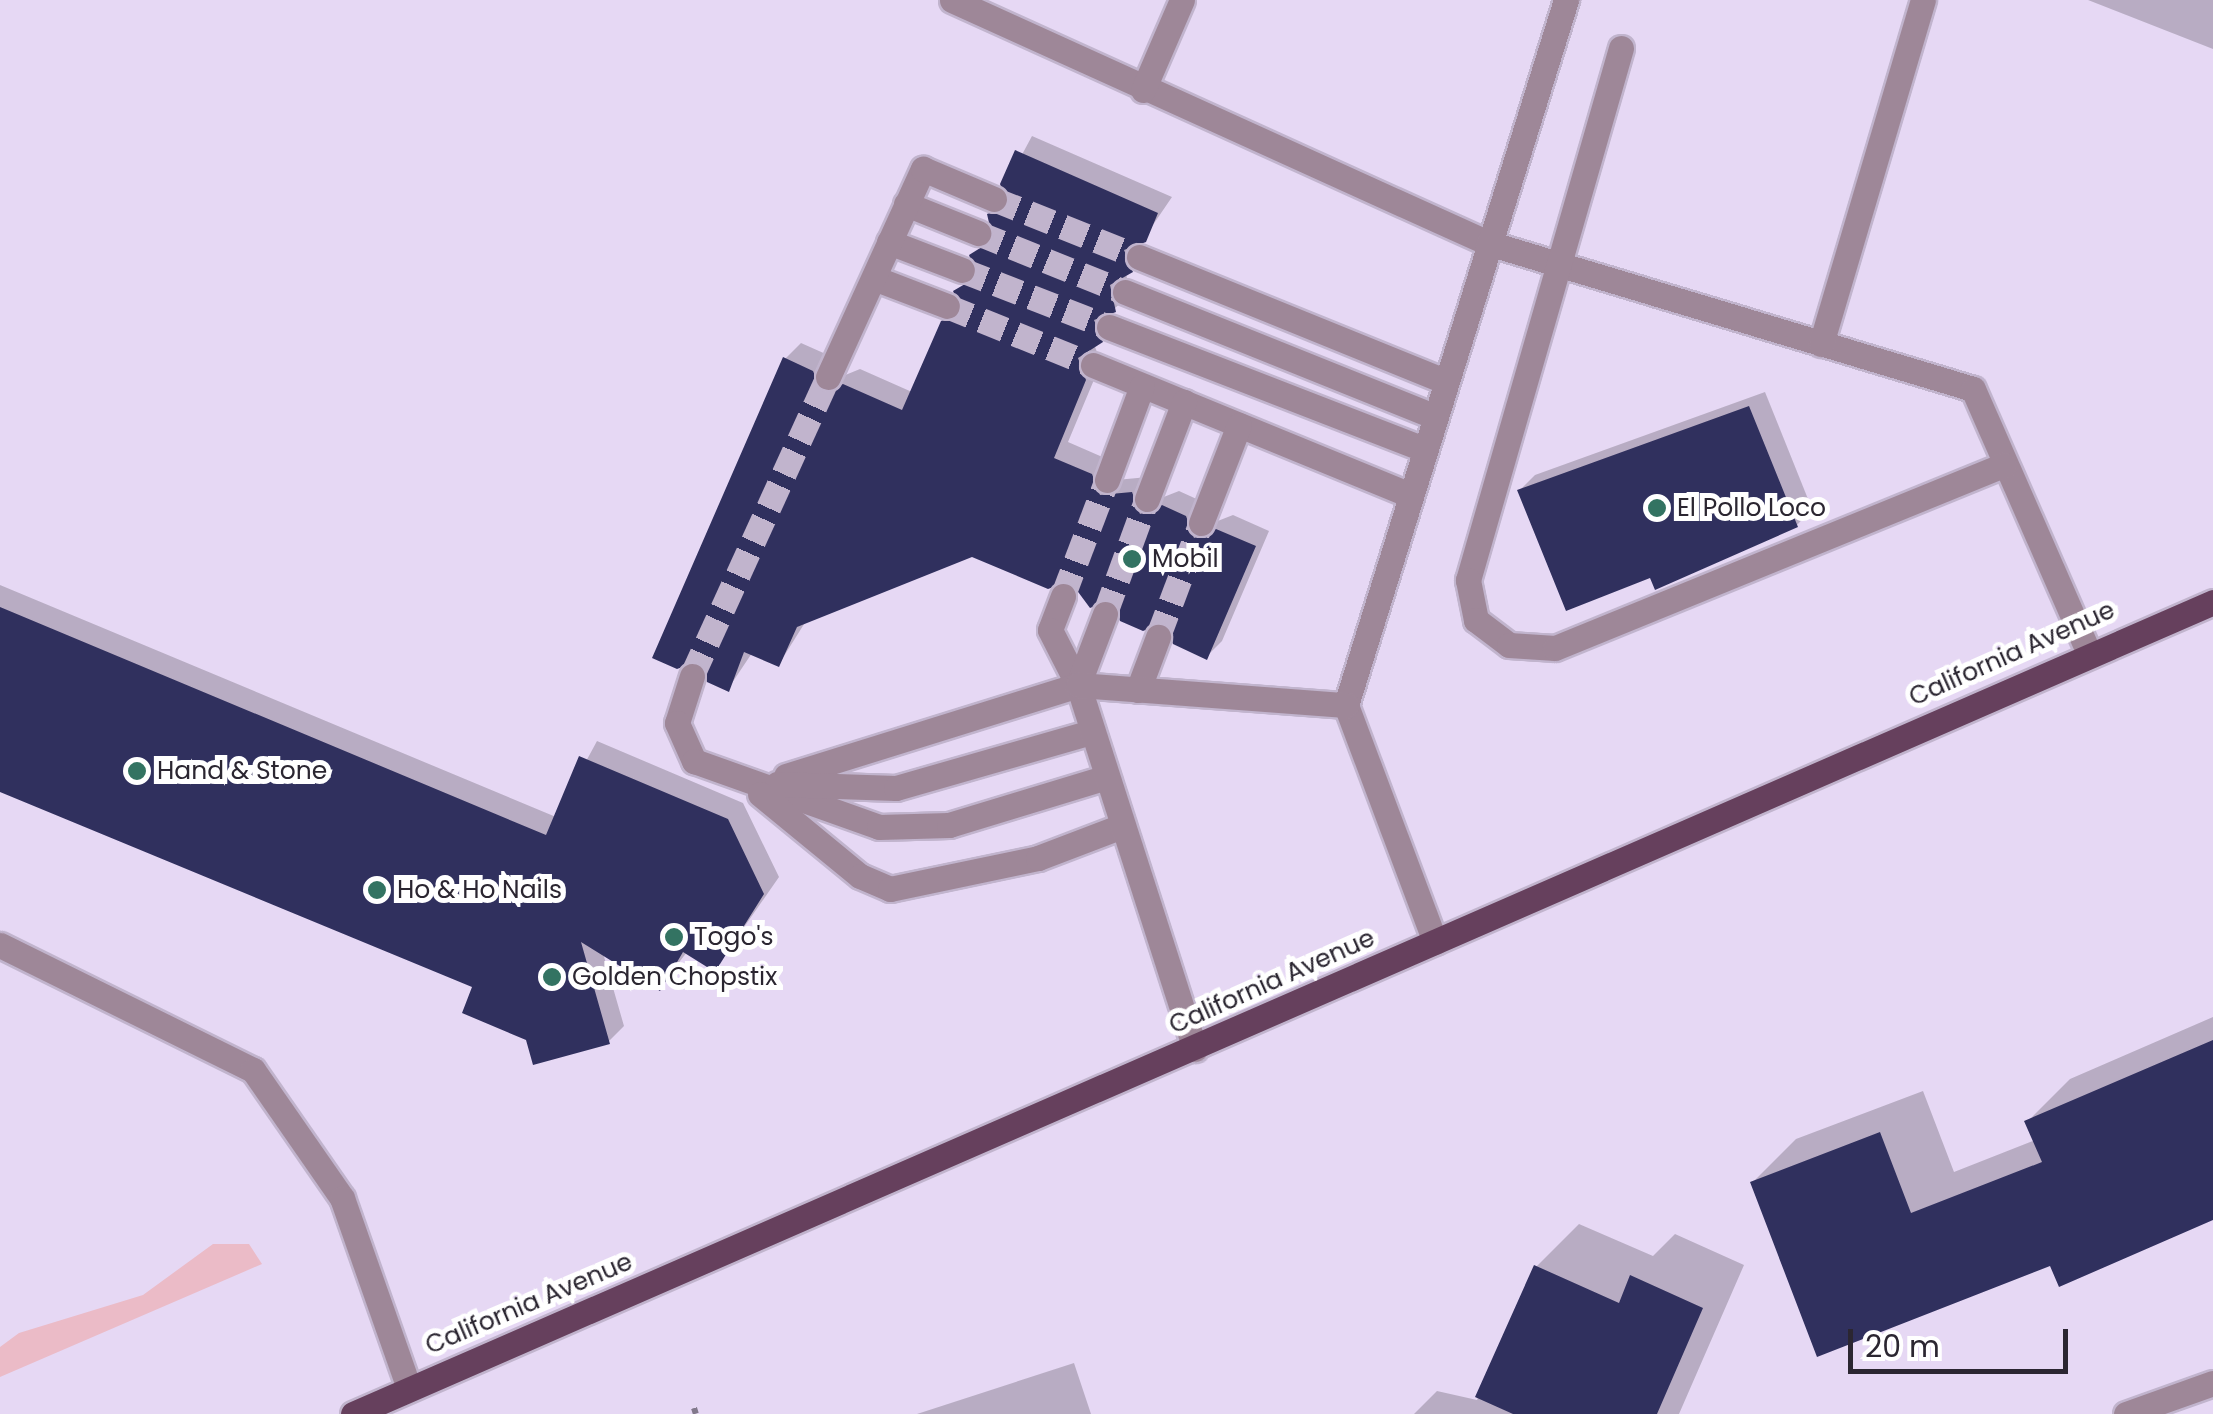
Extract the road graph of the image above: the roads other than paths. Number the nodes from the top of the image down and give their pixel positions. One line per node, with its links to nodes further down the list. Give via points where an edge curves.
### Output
1 (952, 0): 6 (street)
2 (1182, 0): 6 (street)
3 (1566, 0): 11 (street)
4 (1923, 0): 19 (street)
5 (1620, 48): 13 (street)
6 (1143, 90): 11 (street)
7 (994, 198): 8 (street, via 923,170)
8 (906, 204): 9 (street); 10 (street)
9 (978, 233)
10 (889, 242): 14 (street); 15 (street)
11 (1488, 243): 13 (street); 22 (street)
12 (1139, 257): 22 (street)
13 (1552, 264): 19 (street); 28 (street, via 1468,580 1476,620 1509,645 1554,648)
14 (962, 270)
15 (874, 278): 17 (street); 21 (street)
16 (1125, 292): 25 (street)
17 (947, 306)
18 (1109, 328): 27 (street)
19 (1821, 344): 28 (street, via 1974,389)
20 (1092, 365): 23 (street)
21 (828, 377)
22 (1445, 381): 25 (street)
23 (1137, 384): 24 (street); 29 (street)
24 (1184, 402): 26 (street); 31 (street)
25 (1433, 416): 27 (street)
26 (1240, 425): 30 (street); 32 (street)
27 (1424, 449): 30 (street)
28 (2004, 465): 37 (street)
29 (1106, 480)
30 (1410, 495): 41 (street)
31 (1147, 498)
32 (1201, 522)
33 (1063, 596): 39 (street, via 1050,630)
34 (2213, 602): 37 (main road, California Avenue)
35 (1105, 614): 39 (street)
36 (1158, 637): 40 (street)
37 (2089, 652): 46 (main road, California Avenue)
38 (692, 676): 44 (street, via 677,723 694,760)
39 (1078, 685): 40 (street); 42 (street); 44 (street, via 895,748)
40 (1138, 690): 41 (street)
41 (1346, 705): 46 (street)
42 (1091, 732): 43 (street); 44 (street, via 896,788)
43 (1104, 778): 44 (street, via 950,825 896,826); 45 (street)
44 (747, 784): 45 (street, via 860,876 890,889 1038,858)
45 (1118, 827): 48 (street)
46 (1435, 942): 48 (main road, California Avenue)
47 (0, 945): 50 (street, via 253,1070 342,1198)
48 (1195, 1048): 50 (main road, California Avenue)
49 (2213, 1383): 52 (street)
50 (409, 1388): 51 (main road, California Avenue)
51 (353, 1414)
52 (2126, 1414)

